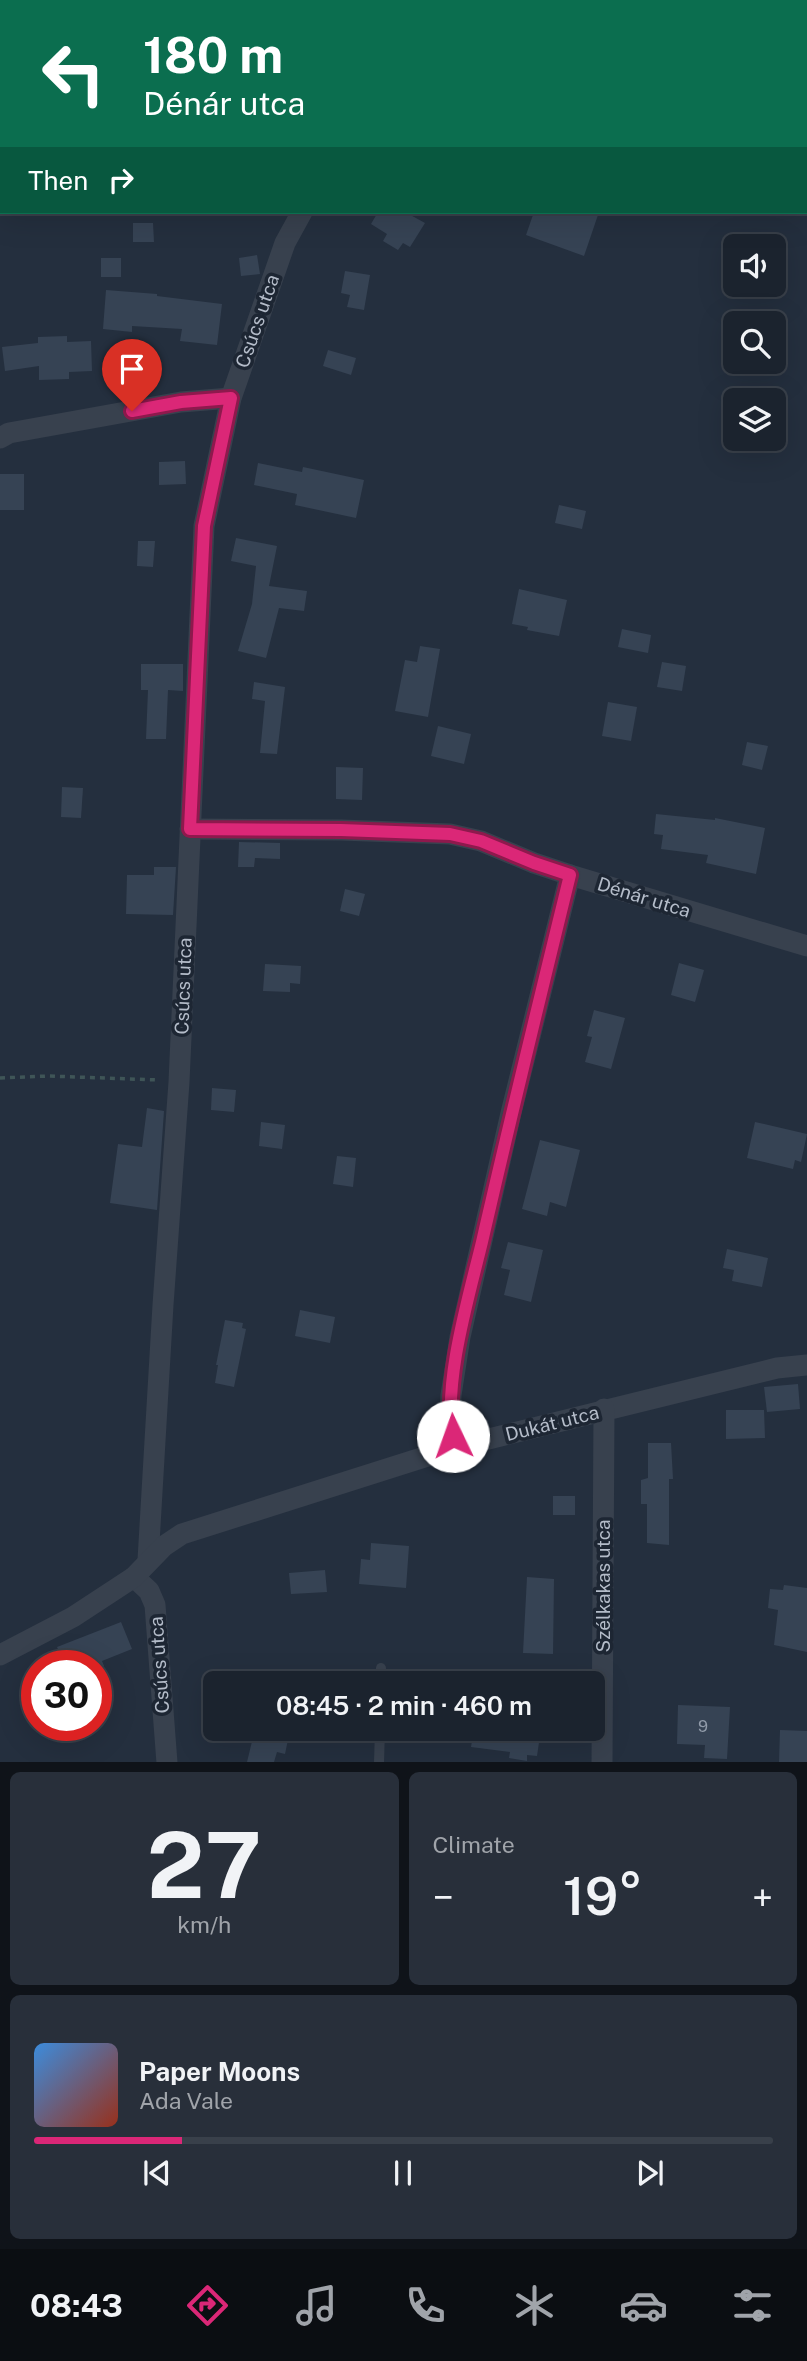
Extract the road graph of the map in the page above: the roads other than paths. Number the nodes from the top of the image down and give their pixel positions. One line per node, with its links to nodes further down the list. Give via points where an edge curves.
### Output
1 (301, 214): 2 (street, Csúcs utca, via 285,243)
2 (231, 398): 3 (street, via 181,402); 4 (street, Csúcs utca, via 204,526)
3 (0, 438)
4 (190, 829): 5 (street, Dénár utca, via 450,834); 10 (street, Csúcs utca, via 179,1082)
5 (570, 875): 6 (street, Dénár utca); 9 (street, via 460,1337 450,1421)
6 (807, 946)
7 (807, 1365): 8 (street, Dukát utca)
8 (604, 1409): 9 (street, Dukát utca); 18 (street, Szélkakas utca)
9 (456, 1447): 10 (street, Dukát utca, via 182,1534)
10 (148, 1560): 11 (street)
11 (134, 1577): 12 (street); 16 (street, Csúcs utca, via 149,1591 155,1605)
12 (0, 1656)
13 (381, 1668): 14 (lane)
14 (381, 1671)
15 (380, 1741): 17 (lane)
16 (167, 1762)
17 (379, 1762)
18 (602, 1762)

